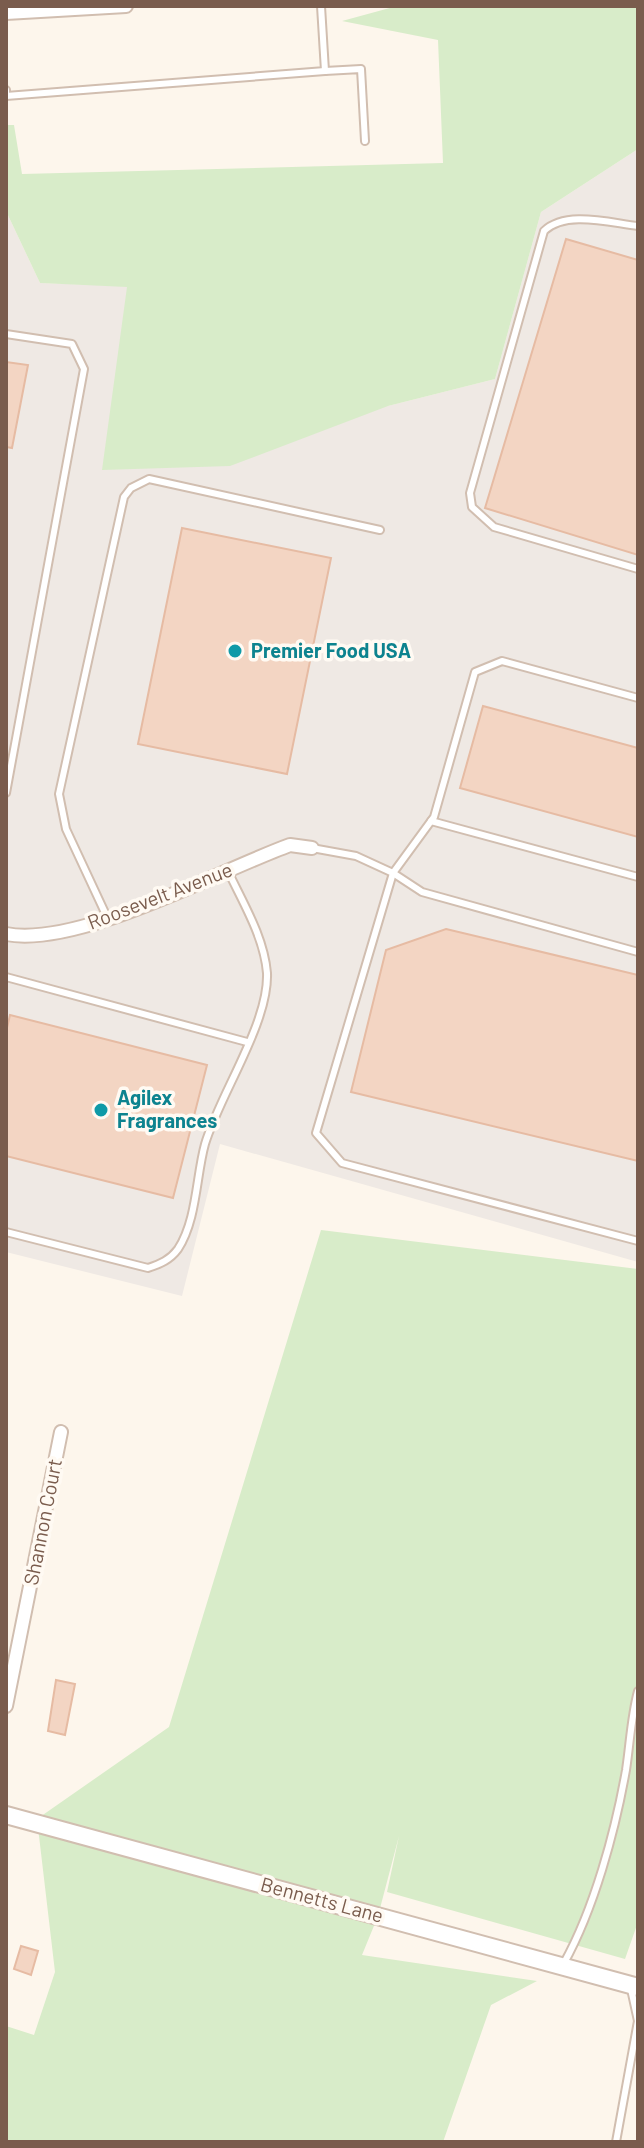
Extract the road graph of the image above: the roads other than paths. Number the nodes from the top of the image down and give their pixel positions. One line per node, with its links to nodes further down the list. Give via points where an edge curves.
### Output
1 (126, 6): 3 (street)
2 (321, 6): 4 (lane)
3 (6, 13)
4 (325, 71): 5 (lane, via 6,96); 6 (lane, via 361,69)
5 (6, 90)
6 (365, 141)
7 (638, 226): 10 (lane, via 567,219 544,231 470,493 472,507 494,527)
8 (6, 334): 12 (lane, via 72,344 84,369)
9 (380, 530): 18 (lane, via 149,479 124,497 59,794 66,829)
10 (638, 569)
11 (638, 698): 13 (lane, via 502,661 475,672)
12 (6, 793)
13 (431, 821): 16 (lane); 17 (lane)
14 (312, 848): 15 (street, Roosevelt Avenue, via 290,845); 16 (lane, via 356,856)
15 (227, 870): 18 (street, Roosevelt Avenue); 22 (lane, via 263,949 267,975 263,1003)
16 (393, 873): 20 (lane, via 422,892); 24 (lane, via 316,1133 342,1163)
17 (638, 877)
18 (107, 917): 19 (street, Roosevelt Avenue, via 66,932)
19 (6, 934)
20 (638, 952)
21 (6, 977): 22 (lane)
22 (247, 1042): 23 (lane, via 206,1142 185,1235 164,1263 148,1268)
23 (6, 1232)
24 (638, 1241)
25 (61, 1432): 27 (street, Shannon Court)
26 (638, 1691): 29 (lane, via 626,1770 583,1929)
27 (6, 1706)
28 (6, 1815): 29 (street, Bennetts Lane)
29 (562, 1966): 30 (street, Bennetts Lane)
30 (634, 1986): 31 (lane, via 638,2021)
31 (616, 2142)

